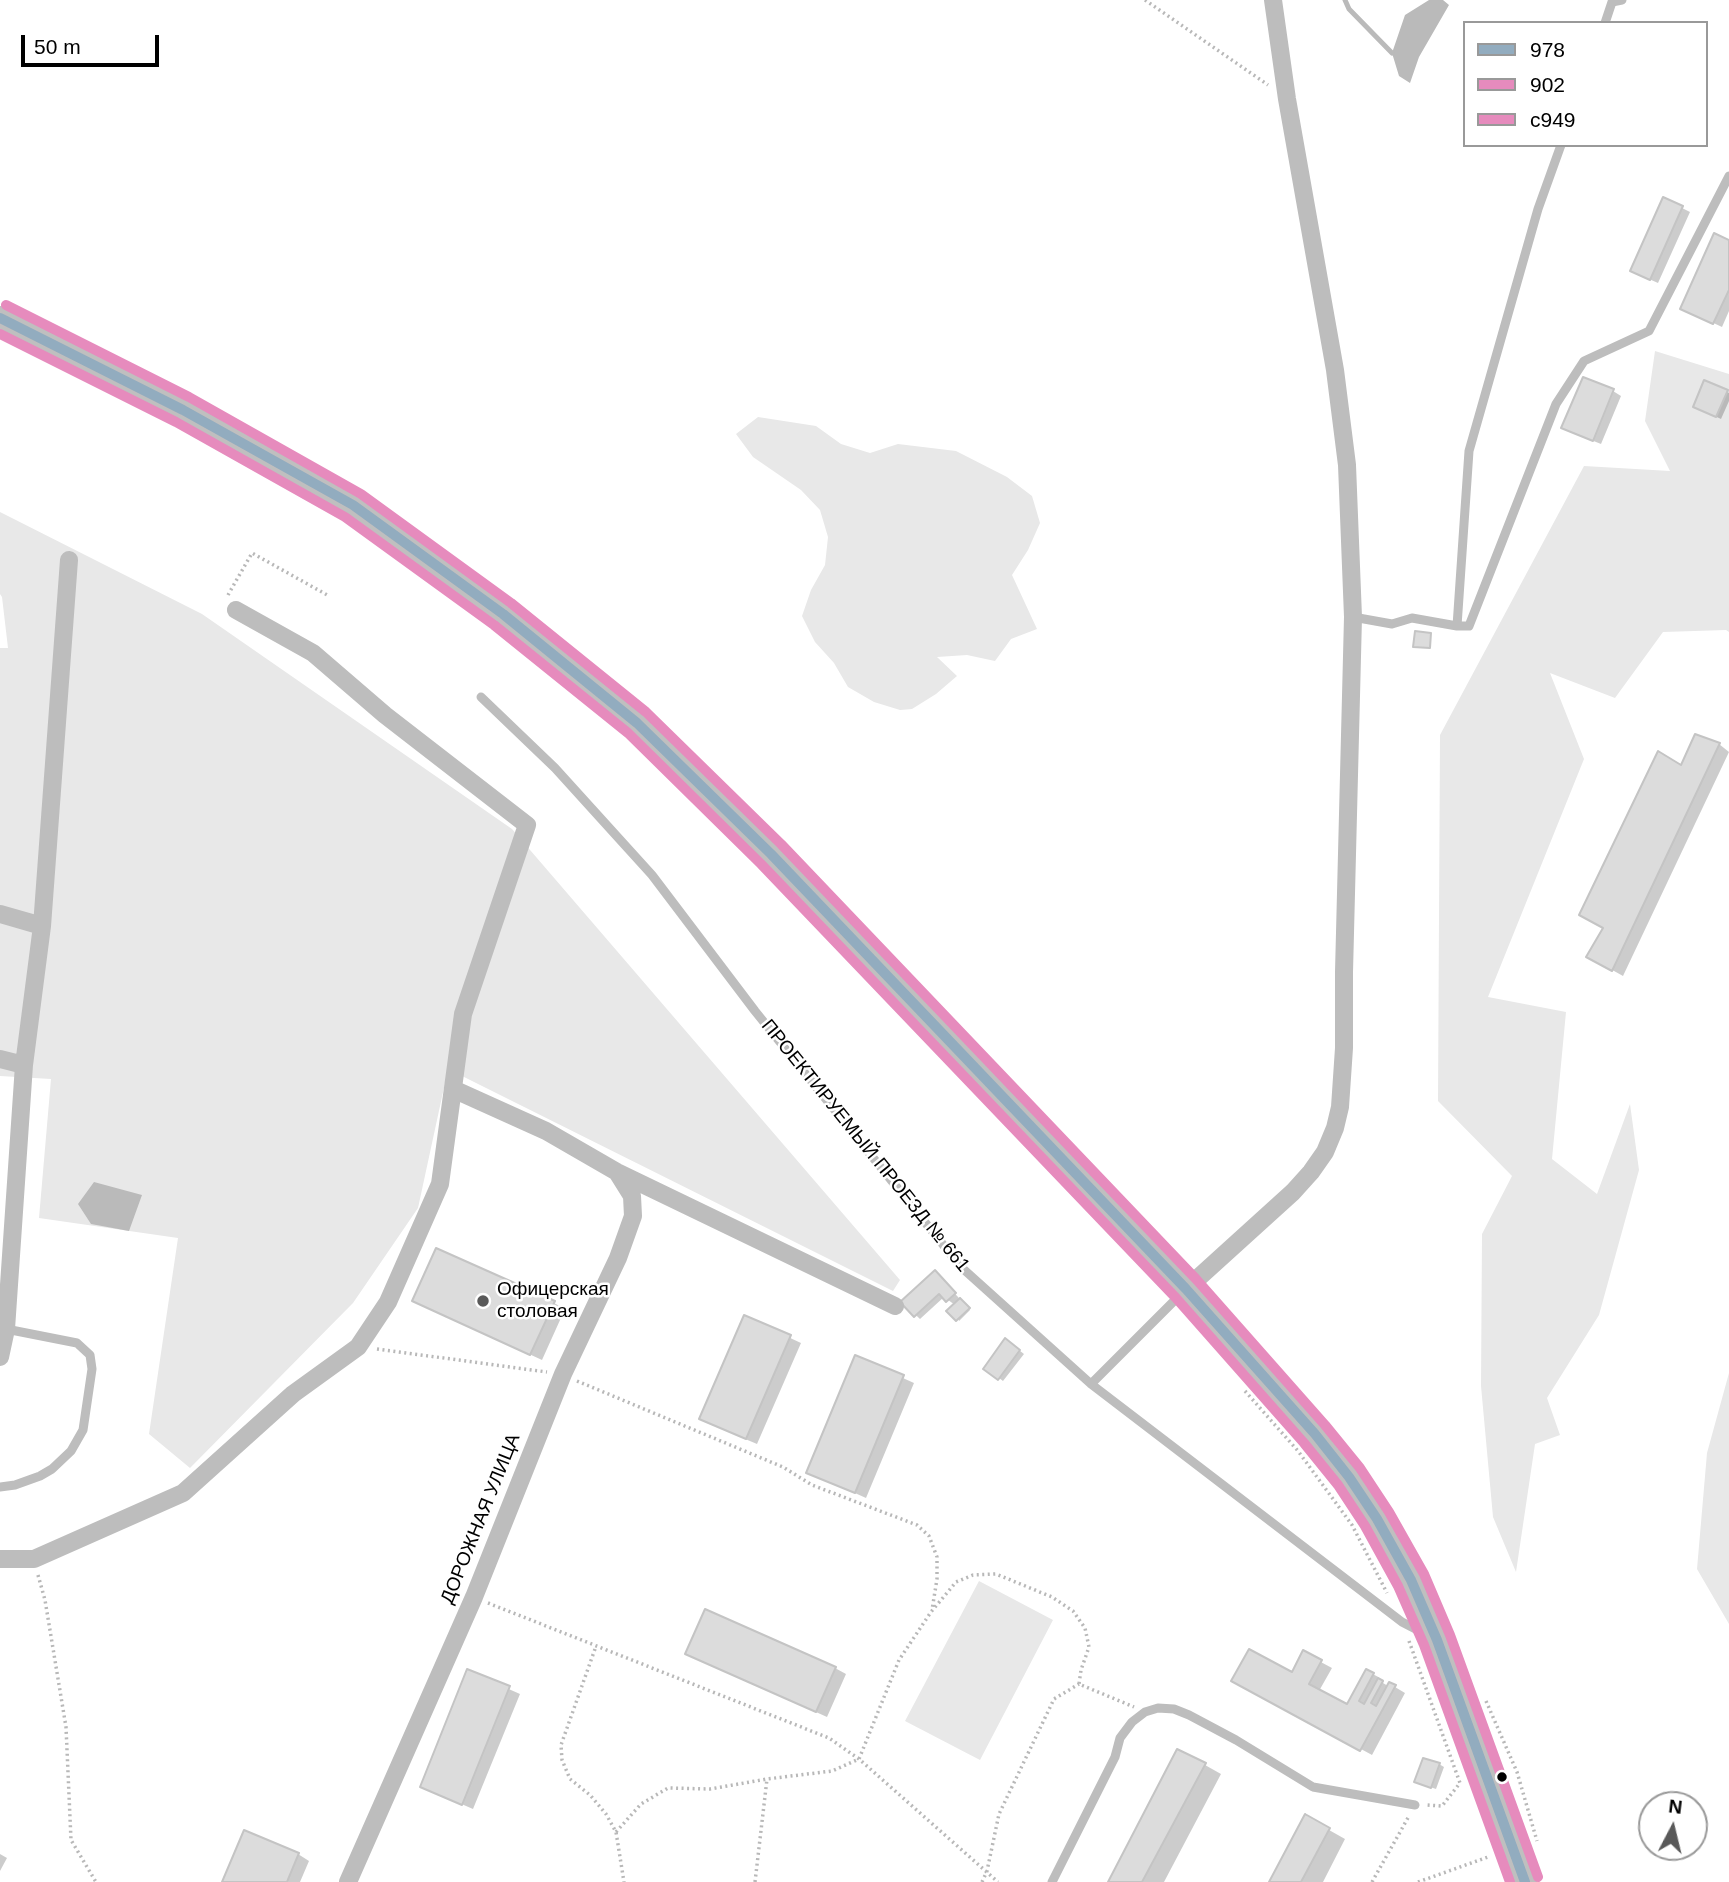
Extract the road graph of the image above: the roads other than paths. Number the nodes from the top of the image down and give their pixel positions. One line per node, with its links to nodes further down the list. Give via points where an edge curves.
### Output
1 (1273, 0): 9 (street, via 1335,370 1347,465)
2 (1622, 0): 3 (lane, via 1612,2)
3 (1606, 21)
4 (1560, 147): 10 (lane, via 1538,209 1469,451)
5 (1729, 176): 10 (lane, via 1649,331 1584,361 1556,404 1469,626)
6 (0, 318): 18 (main road, via 183,410 353,505 503,614 637,723 771,854)
7 (69, 560): 13 (street)
8 (236, 610): 16 (street, via 313,653 527,825 463,1014)
9 (1353, 617): 10 (lane, via 1392,624 1412,618); 18 (street, via 1344,1048 1335,1128 1325,1153 1293,1192)
10 (1457, 626)
11 (481, 697): 22 (lane, ПРОЕКТИРУЕМЫЙ ПРОЕЗД № 661, via 555,768 652,875 961,1268)
12 (0, 914): 13 (street)
13 (42, 926): 15 (street)
14 (0, 1059): 15 (street)
15 (24, 1065): 20 (street)
16 (453, 1089): 17 (street, via 546,1131); 24 (street, via 440,1184 388,1302 358,1347 293,1394 183,1493 34,1559)
17 (617, 1172): 19 (street); 27 (street, ДОРОЖНАЯ УЛИЦА, via 632,1196 633,1216 618,1258 563,1374 474,1597)
18 (1186, 1289): 22 (lane); 25 (main road, via 1349,1477 1411,1580)
19 (895, 1306)
20 (6, 1329): 21 (street); 23 (lane, via 77,1343 90,1355 92,1369 83,1430 71,1451 40,1476)
21 (0, 1357)
22 (1091, 1384): 25 (lane, ПРОЕКТИРУЕМЫЙ ПРОЕЗД № 661, via 1402,1622)
23 (0, 1487)
24 (0, 1559)
25 (1437, 1640): 29 (main road)
26 (1415, 1805): 28 (lane, via 1313,1787 1189,1715 1158,1708 1132,1722 1120,1738 1115,1757)
27 (348, 1882)
28 (1052, 1882)
29 (1524, 1882)

